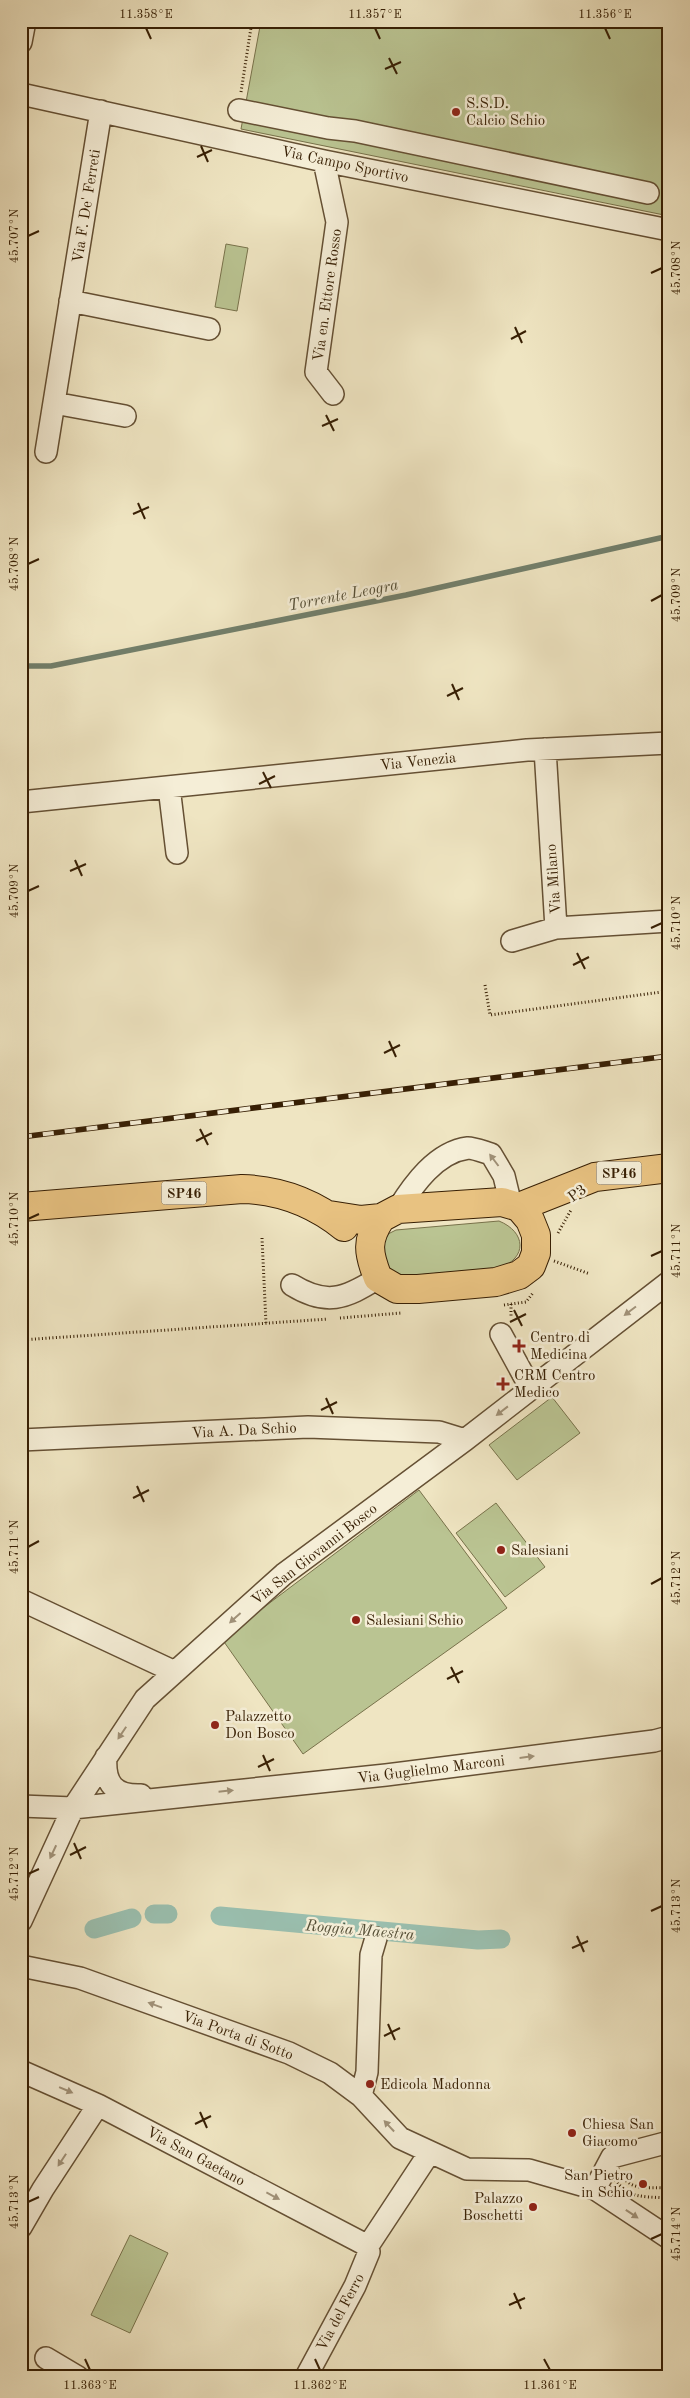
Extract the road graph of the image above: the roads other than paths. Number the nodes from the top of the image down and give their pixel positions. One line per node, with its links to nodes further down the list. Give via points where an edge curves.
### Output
1 (25, 21): 2 (street)
2 (21, 42)
3 (21, 94): 4 (street, Via Campo Sportivo)
4 (101, 110): 6 (street, Via Campo Sportivo); 9 (street, Via F. De' Ferreti)
5 (239, 110): 7 (street)
6 (324, 161): 8 (street, Via Campo Sportivo); 11 (street, Via en. Ettore Rosso, via 337,222 316,372)
7 (648, 193)
8 (669, 230)
9 (70, 301): 10 (street); 12 (street, Via F. De' Ferreti)
10 (209, 329)
11 (333, 394)
12 (54, 403): 13 (street); 14 (street, Via F. De' Ferreti)
13 (125, 416)
14 (46, 452)
15 (669, 743): 16 (street, Via Venezia)
16 (545, 749): 17 (street, Via Venezia); 21 (street, Via Milano)
17 (169, 787): 18 (street, Via Venezia); 19 (street)
18 (21, 802)
19 (177, 853)
20 (669, 921): 21 (street, Via Milano)
21 (556, 928): 22 (street)
22 (512, 941)
23 (669, 1168): 24 (main road, SP46, via 595,1177)
24 (572, 1196): 25 (main road, SP46); 29 (main road, SP46, via 552,1208)
25 (515, 1206): 27 (main road, SP46, via 502,1202 468,1204); 27 (street, one-way to 27, via 504,1176 491,1154 468,1148 445,1156 414,1184); 29 (main road)
26 (21, 1207): 28 (main road, SP46, via 267,1189)
27 (390, 1214): 28 (main road, SP46, via 361,1220); 30 (main road, via 373,1230)
28 (329, 1215): 30 (main road, SP46)
29 (548, 1242): 31 (main road, SP46, via 536,1253 531,1266 519,1275 496,1282 397,1289)
30 (369, 1247): 31 (main road)
31 (378, 1278): 33 (street, via 356,1292 332,1298 310,1296)
32 (669, 1282): 35 (street, Via San Giovanni Bosco, one-way to 35)
33 (292, 1285)
34 (501, 1334): 35 (street)
35 (531, 1389): 37 (street, Via San Giovanni Bosco, one-way to 37)
36 (21, 1440): 37 (street, Via A. Da Schio, via 308,1427 439,1432)
37 (466, 1440): 39 (street, Via San Giovanni Bosco, one-way to 39, via 284,1574)
38 (21, 1600): 39 (street)
39 (175, 1672): 41 (street, Via San Giovanni Bosco, one-way to 41, via 145,1699)
40 (669, 1737): 42 (street, Via Guglielmo Marconi, one-way to 40, via 386,1775)
41 (106, 1757): 42 (street, Via Guglielmo Marconi, via 107,1778 119,1792); 44 (street, Via San Giovanni Bosco)
42 (193, 1795): 44 (street, Via Guglielmo Marconi)
43 (21, 1806): 44 (street, Via Guglielmo Marconi)
44 (73, 1808): 45 (street, Via San Giovanni Bosco, one-way to 45)
45 (21, 1921)
46 (376, 1938): 49 (street, via 372,1955 367,2072)
47 (21, 1966): 49 (street, Via Porta di Sotto, one-way to 47, via 330,2073 289,2053 80,1978)
48 (21, 2071): 50 (street, Via San Gaetano, one-way to 50)
49 (361, 2096): 52 (street, Via Porta di Sotto, one-way to 49, via 400,2138)
50 (98, 2105): 54 (street, one-way to 54); 56 (street, Via San Gaetano, one-way to 56)
51 (669, 2142): 53 (street, via 612,2157)
52 (430, 2152): 53 (street, Via Porta di Sotto, via 466,2169 529,2170); 56 (street, Via del Ferro)
53 (595, 2189): 55 (street, Via Porta di Sotto, one-way to 55)
54 (21, 2227)
55 (669, 2238)
56 (368, 2246): 59 (street, Via del Ferro, via 370,2252 355,2286)
57 (46, 2358): 58 (street)
58 (78, 2377)
59 (306, 2377)

